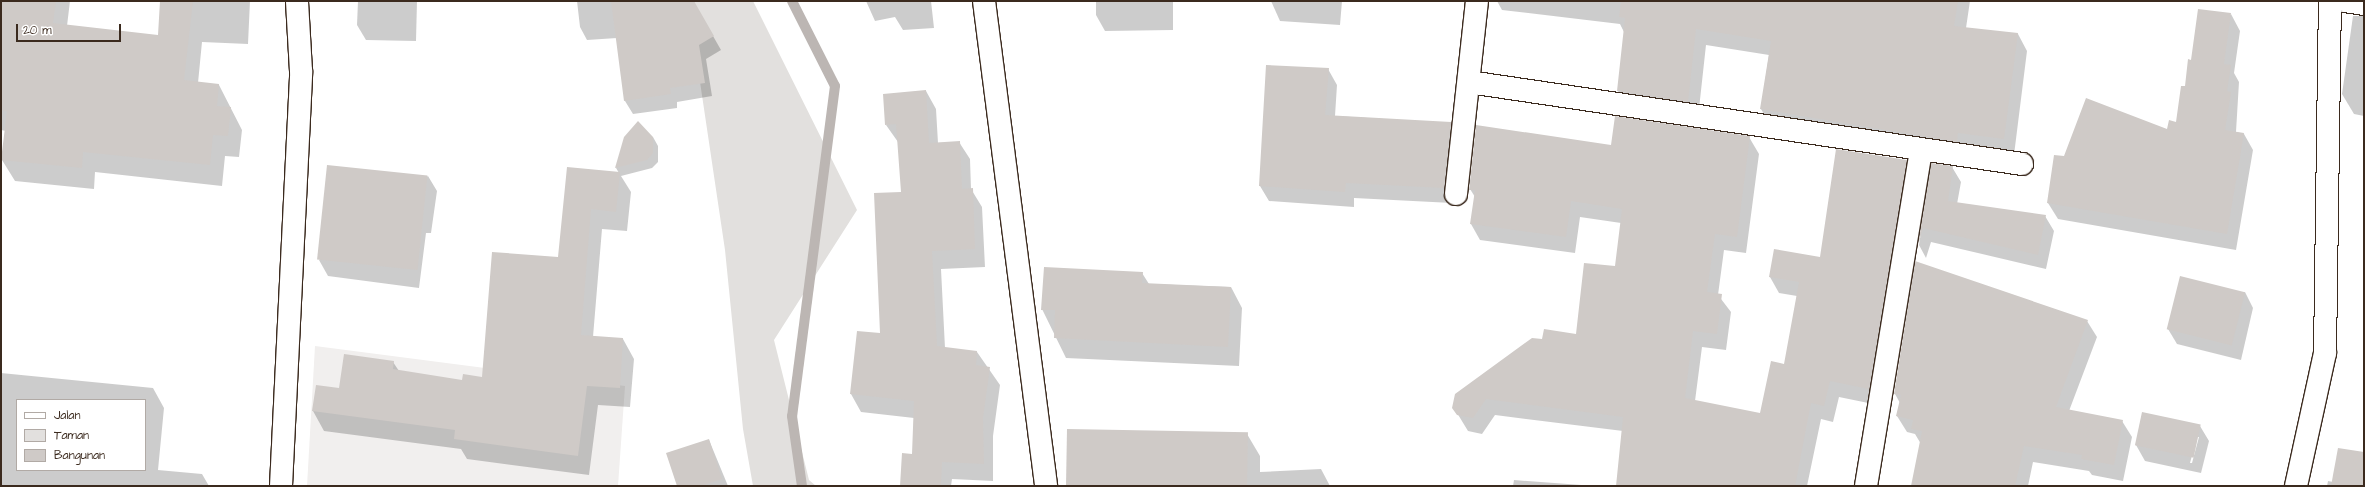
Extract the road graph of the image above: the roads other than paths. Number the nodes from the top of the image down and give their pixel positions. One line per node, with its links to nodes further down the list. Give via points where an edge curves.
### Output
1 (297, 1): 11 (street, via 301,72)
2 (984, 1): 12 (street)
3 (1477, 1): 7 (street)
4 (2330, 1): 14 (street, via 2325,353)
5 (2345, 1): 6 (street)
6 (2364, 4)
7 (1469, 82): 8 (street); 10 (street)
8 (1921, 149): 9 (street); 13 (street)
9 (2022, 164)
10 (1456, 194)
11 (281, 486)
12 (1046, 486)
13 (1866, 486)
14 (2296, 486)

